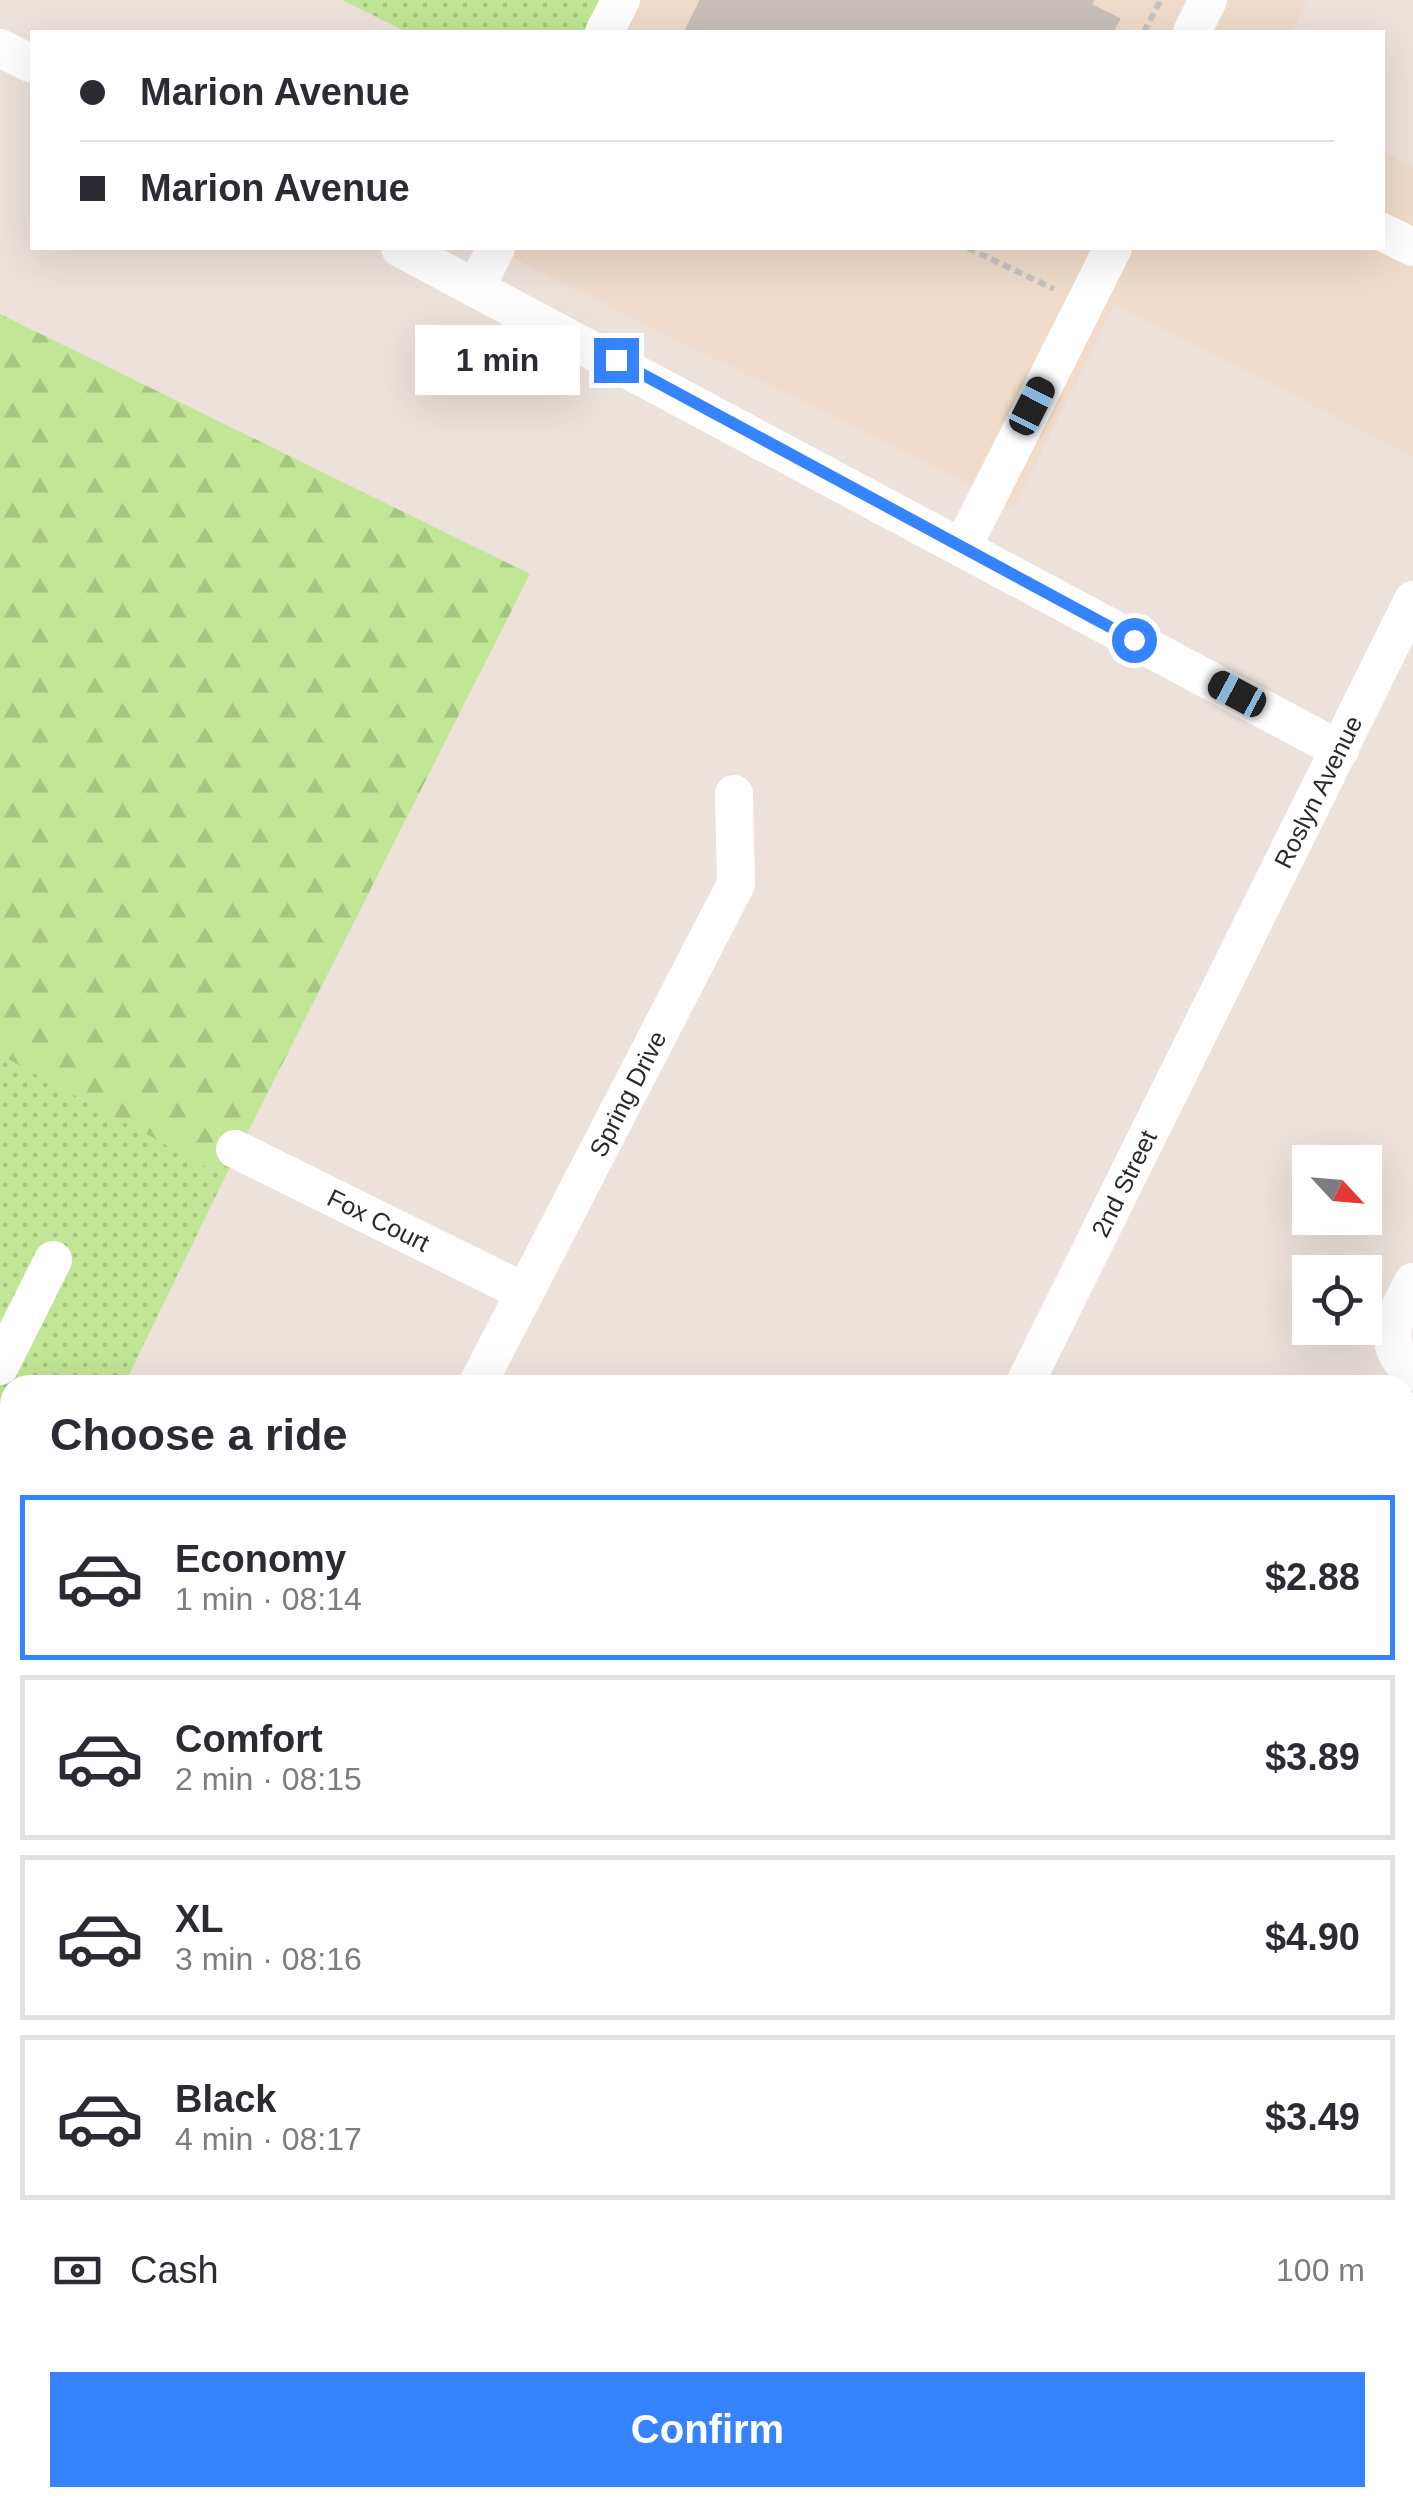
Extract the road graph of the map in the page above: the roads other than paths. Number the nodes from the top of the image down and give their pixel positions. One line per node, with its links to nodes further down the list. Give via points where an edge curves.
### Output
1 (621, 0): 3 (street)
2 (1208, 0): 4 (street)
3 (605, 30)
4 (1193, 30)
5 (0, 48): 6 (street)
6 (30, 63)
7 (1385, 234): 8 (street)
8 (1413, 248)
9 (404, 250): 12 (street)
10 (495, 250): 12 (street)
11 (1112, 250): 13 (street)
12 (477, 285): 13 (street)
13 (962, 548): 15 (street)
14 (1412, 605): 15 (street, Roslyn Avenue)
15 (1340, 750): 17 (street, Roslyn Avenue)
16 (734, 794): 21 (street, Spring Drive, via 736,884)
17 (1226, 985): 25 (street, 2nd Street)
18 (236, 1149): 21 (street, Fox Court)
19 (53, 1260): 22 (street)
20 (1413, 1282): 23 (street, via 1391,1324 1391,1345)
21 (522, 1292): 24 (street, Spring Drive)
22 (0, 1366)
23 (1413, 1372)
24 (483, 1375)
25 (1029, 1375)

